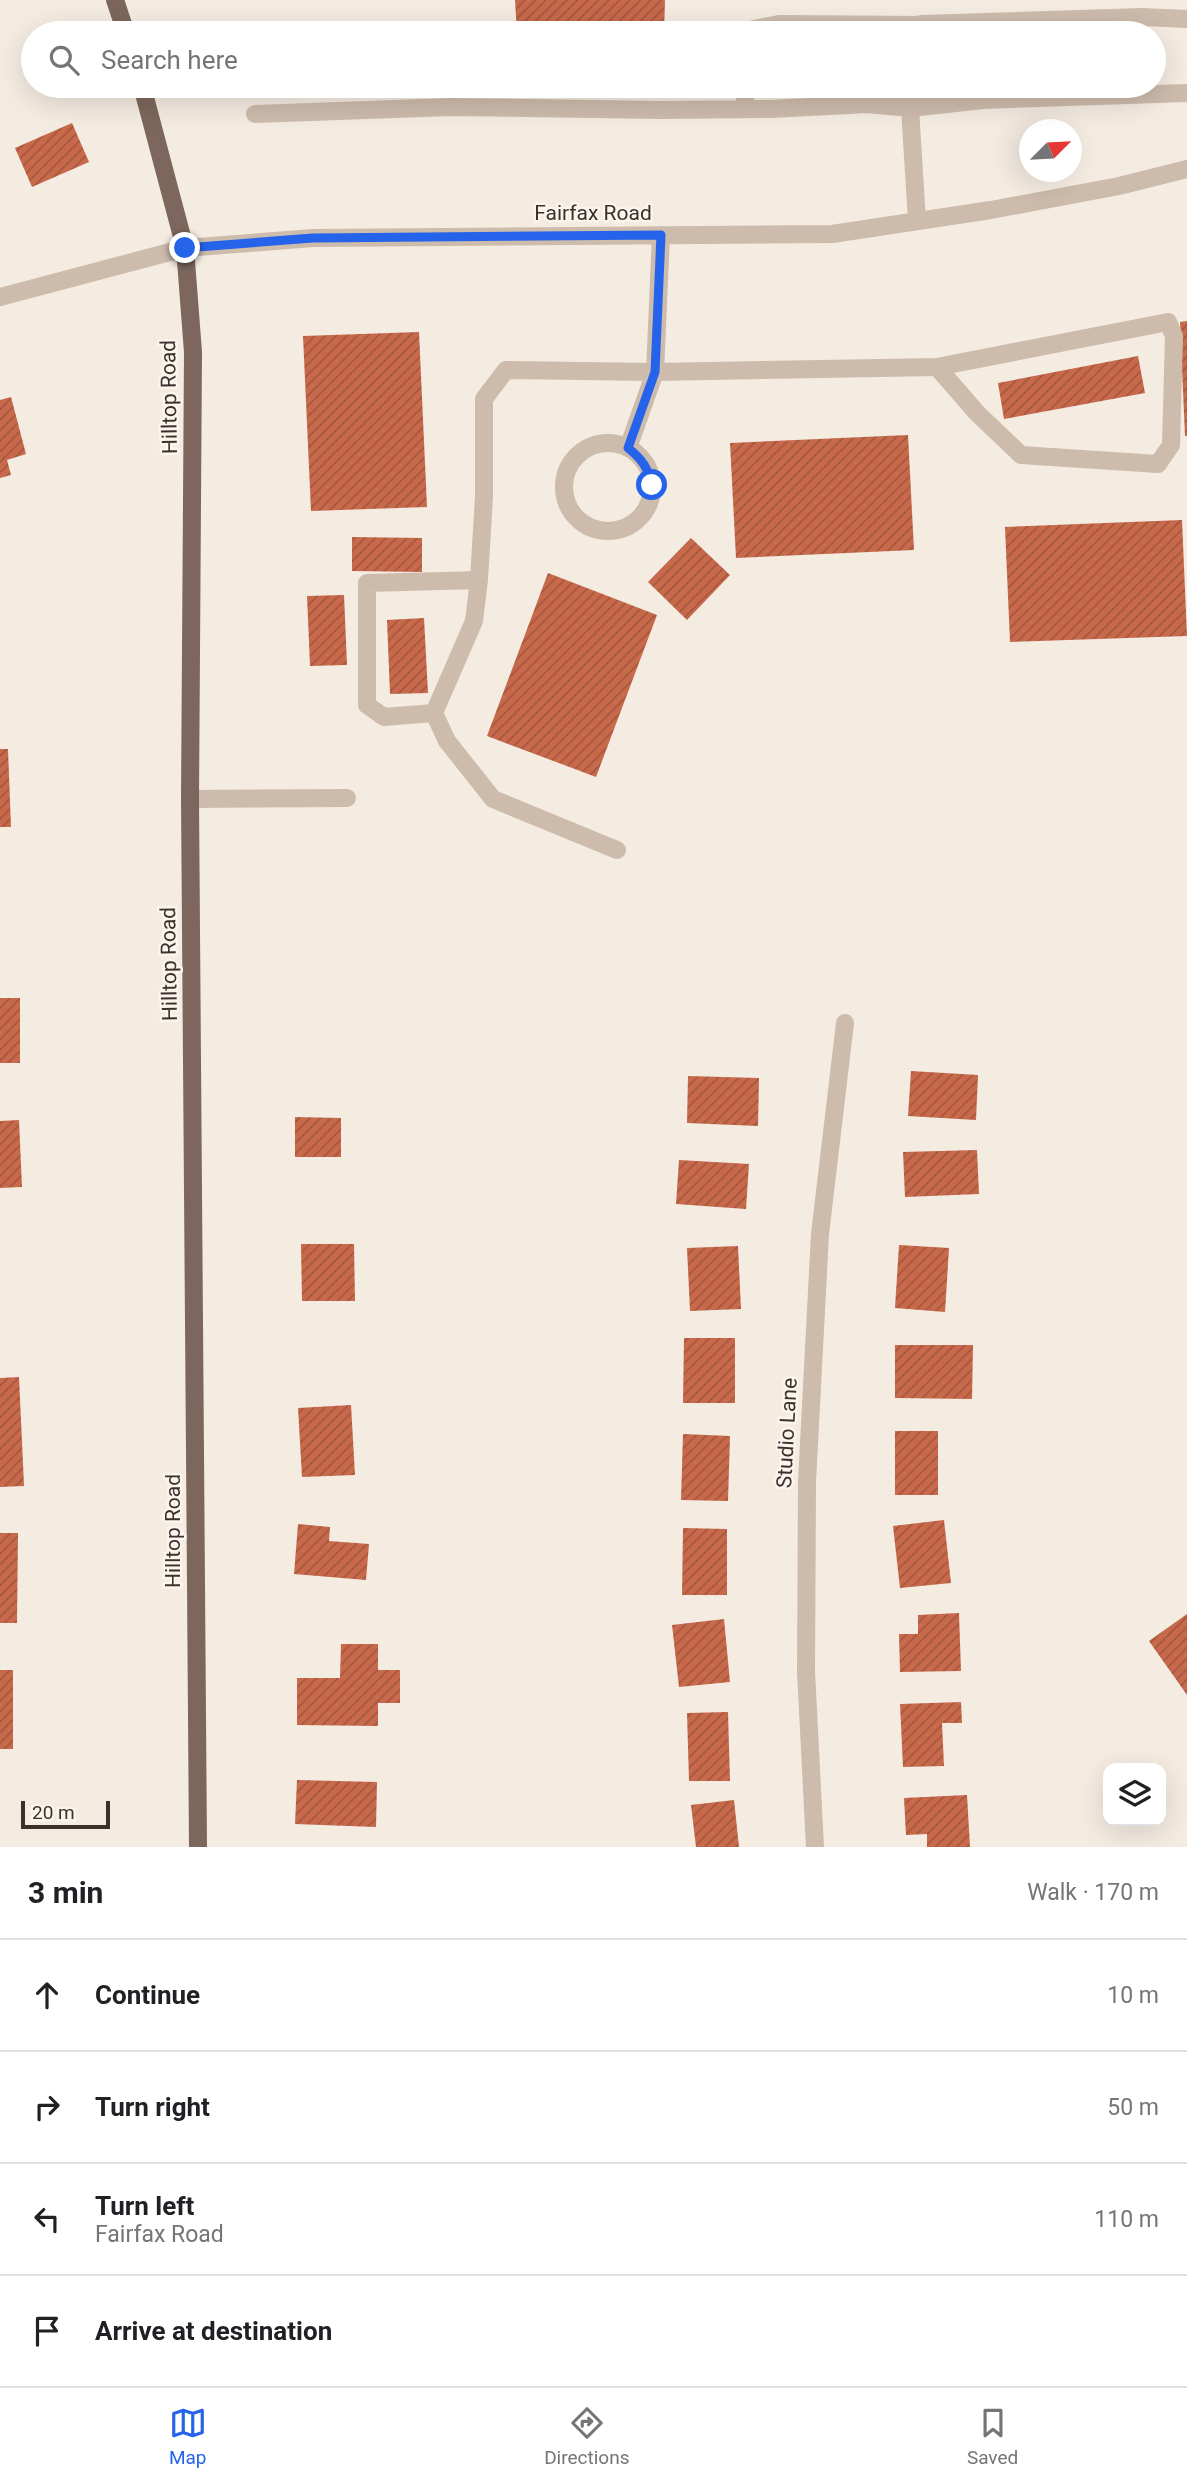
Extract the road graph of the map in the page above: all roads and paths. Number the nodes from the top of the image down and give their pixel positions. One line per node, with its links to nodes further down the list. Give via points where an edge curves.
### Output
1 (116, 0): 3 (main road)
2 (1187, 19): 4 (street)
3 (122, 21)
4 (1067, 21)
5 (1187, 93): 6 (street)
6 (1166, 94)
7 (145, 98): 17 (main road, Hilltop Road)
8 (745, 98): 12 (street)
9 (910, 98): 11 (street)
10 (1041, 98): 11 (street)
11 (910, 108): 12 (street, via 867,104); 15 (street)
12 (745, 109): 13 (street, via 451,107)
13 (255, 114)
14 (1187, 169): 15 (street, Fairfax Road, via 1119,186)
15 (917, 221): 16 (street, Fairfax Road, via 832,234)
16 (661, 235): 17 (street, Fairfax Road, via 313,238); 20 (street)
17 (185, 248): 18 (street, Fairfax Road); 25 (main road, Hilltop Road, via 193,352)
18 (0, 298)
19 (937, 367): 19 (street, via 1168,322 1174,336 1171,445 1158,464 1021,455 977,414); 20 (street)
20 (655, 372): 21 (street); 22 (street, via 506,370 484,400)
21 (628, 448): 21 (street, via 601,443 587,448 568,468 565,496 578,520 590,528 620,530 634,523 647,506 652,485 648,470)
22 (479, 579): 23 (street, via 474,621); 23 (street, via 367,583 367,705 384,717)
23 (434, 713): 26 (street, via 447,741 492,799)
24 (347, 798): 25 (street)
25 (190, 799): 28 (main road, Hilltop Road)
26 (617, 850)
27 (845, 1023): 29 (street, Studio Lane, via 820,1234 807,1482 806,1671)
28 (198, 1847)
29 (815, 1847)

